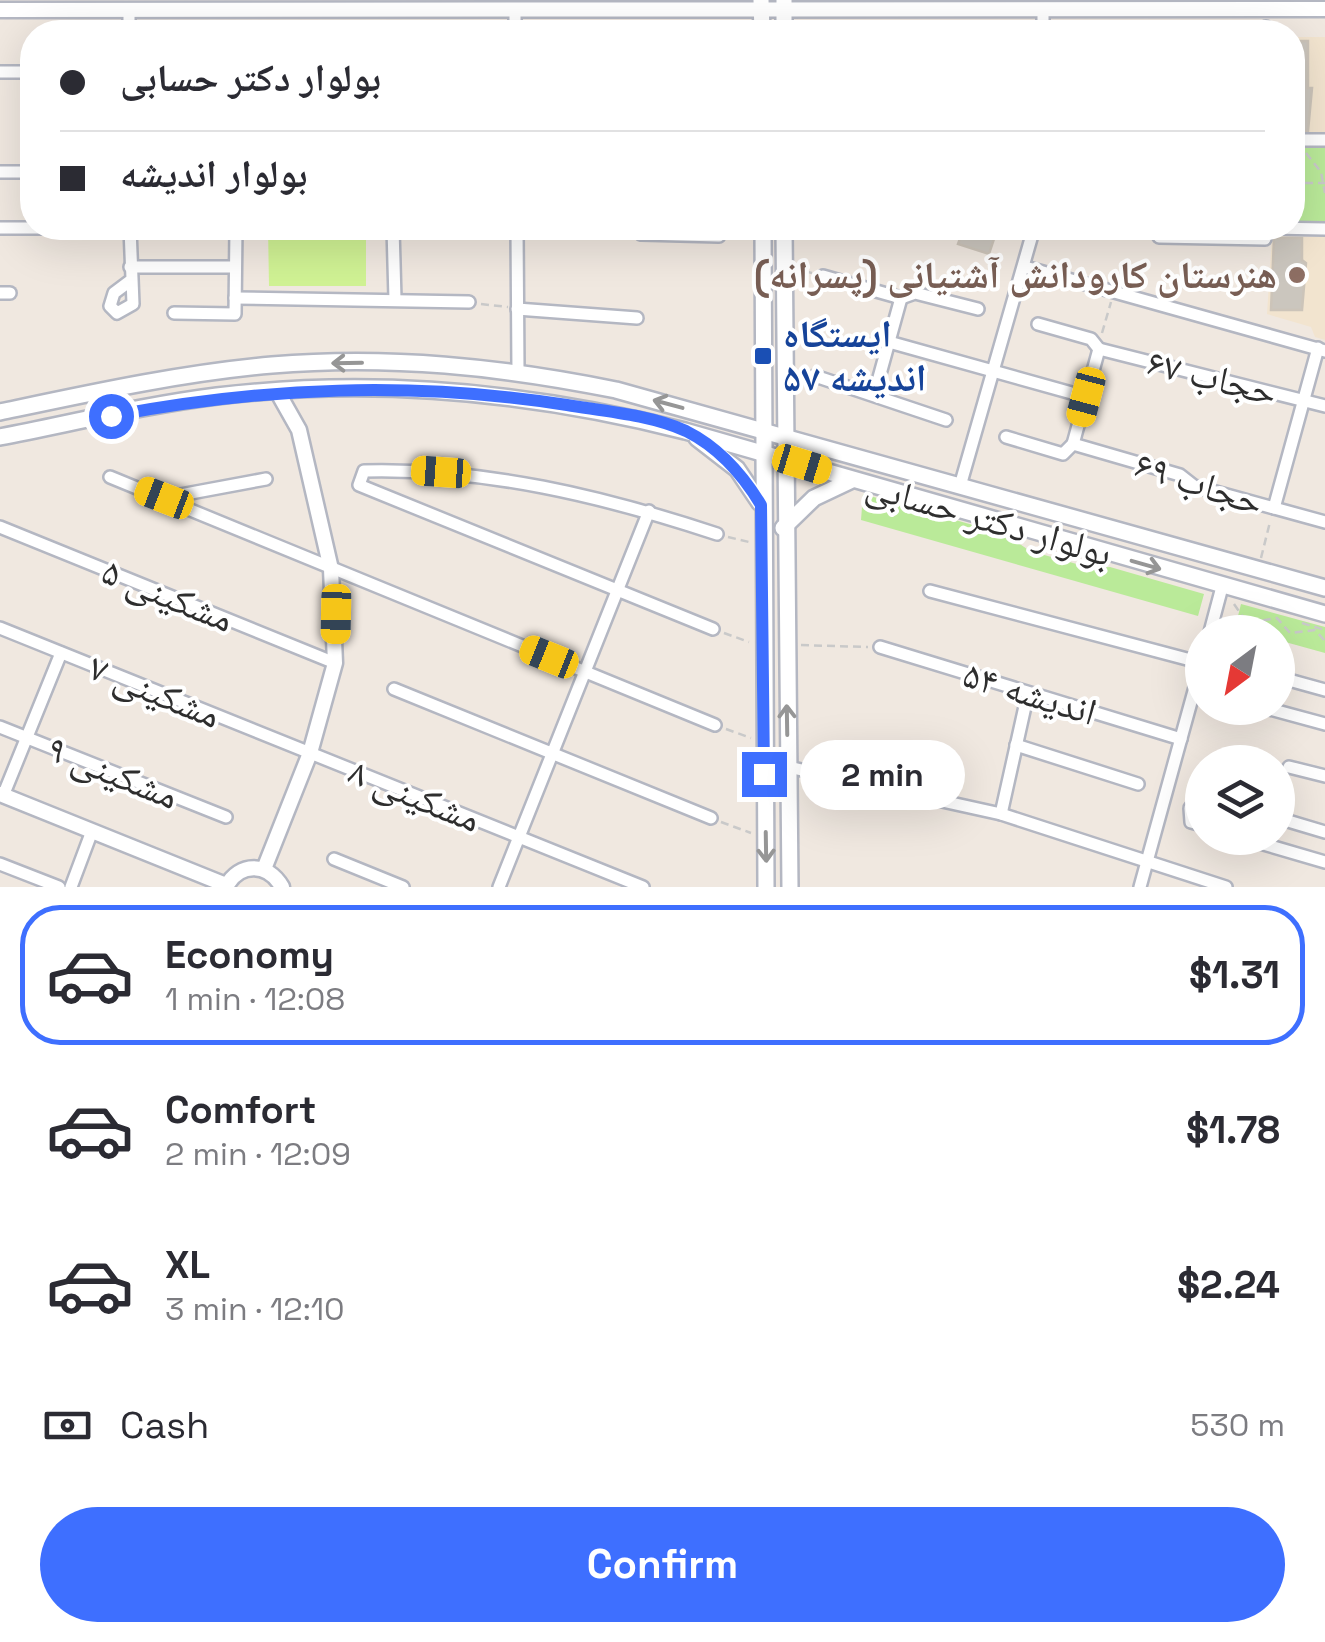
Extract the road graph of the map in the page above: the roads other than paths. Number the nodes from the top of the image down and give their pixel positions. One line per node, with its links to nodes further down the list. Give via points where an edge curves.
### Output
1 (234, 5): 5 (street); 6 (street)
2 (761, 5): 3 (street); 6 (street)
3 (784, 5): 7 (street)
4 (0, 10): 5 (street)
5 (129, 10): 9 (street)
6 (515, 10): 10 (street)
7 (1043, 10): 8 (street); 11 (street)
8 (1325, 10)
9 (129, 20)
10 (515, 20)
11 (1043, 20)
12 (130, 240): 19 (street, via 130,274)
13 (236, 240): 19 (street)
14 (393, 240): 24 (street)
15 (517, 240): 26 (street)
16 (762, 240): 46 (main road)
17 (784, 240): 48 (main road)
18 (1031, 240): 20 (street)
19 (235, 267): 22 (street)
20 (1025, 267): 33 (street); 35 (street)
21 (823, 276): 23 (street)
22 (236, 298): 24 (street); 28 (street, via 235,314)
23 (901, 298): 27 (street, via 915,293); 31 (street)
24 (395, 299): 25 (street)
25 (470, 302)
26 (518, 308): 29 (street); 34 (street)
27 (978, 309)
28 (174, 313)
29 (637, 318)
30 (1038, 324): 32 (street, حجاب ۶۷, via 1090,339)
31 (889, 342): 35 (street); 39 (street)
32 (1099, 349): 40 (street); 41 (street, حجاب ۶۷)
33 (1321, 350): 41 (street)
34 (518, 370): 43 (main road, بولوار دکتر حسابی, one-way to 43, via 400,362 276,365); 46 (main road, بولوار دکتر حسابی, one-way to 34)
35 (994, 372): 40 (street); 57 (street)
36 (815, 376): 39 (street)
37 (278, 390): 38 (main road, بولوار دکتر حسابی); 45 (street); 49 (main road, بولوار دکتر حسابی)
38 (308, 390): 45 (street); 47 (main road, بولوار دکتر حسابی, via 458,390 614,412)
39 (875, 392): 44 (street, via 885,403)
40 (1086, 397): 51 (street)
41 (1304, 400): 42 (street, حجاب ۶۷); 60 (street)
42 (1325, 406)
43 (0, 412)
44 (946, 420)
45 (299, 430): 66 (street)
46 (762, 430): 48 (main road, بولوار دکتر حسابی); 52 (main road)
47 (685, 431): 52 (main road, بولوار دکتر حسابی); 59 (main road, via 737,470)
48 (783, 436): 53 (main road); 57 (main road, بولوار دکتر حسابی)
49 (0, 437)
50 (1006, 438): 51 (street, حجاب ۶۹, via 1063,454)
51 (1072, 444): 60 (street, حجاب ۶۹)
52 (761, 453): 53 (main road, بولوار دکتر حسابی); 59 (main road)
53 (784, 459): 56 (main road, بولوار دکتر حسابی); 64 (main road)
54 (110, 478): 58 (street)
55 (266, 479): 58 (street)
56 (854, 480): 64 (main road, via 814,498); 67 (main road, بولوار دکتر حسابی, one-way to 67)
57 (960, 486): 68 (main road, بولوار دکتر حسابی)
58 (164, 498): 66 (street)
59 (761, 505): 121 (main road, one-way to 121)
60 (1274, 508): 62 (street, حجاب ۶۹)
61 (649, 512): 65 (street); 69 (street); 69 (street, via 473,474 364,470 359,485)
62 (1325, 522)
63 (0, 527): 77 (street, مشکینی ۵)
64 (783, 528): 94 (main road, one-way to 64)
65 (717, 534)
66 (331, 569): 77 (street); 79 (street)
67 (1222, 586): 71 (main road, بولوار دکتر حسابی); 72 (street)
68 (1325, 588)
69 (620, 589): 74 (street); 79 (street)
70 (930, 591): 78 (street)
71 (1325, 614)
72 (1214, 615)
73 (0, 628): 76 (street, مشکینی ۷)
74 (713, 629)
75 (880, 647): 83 (street, اندیشه ۵۴)
76 (60, 652): 89 (street); 92 (street, مشکینی ۷)
77 (336, 663): 92 (street)
78 (1185, 663)
79 (586, 672): 86 (street); 93 (street)
80 (1295, 682): 82 (street)
81 (394, 690): 93 (street)
82 (1325, 690)
83 (1028, 693): 90 (street, اندیشه ۵۴); 91 (street)
84 (1295, 716): 85 (street)
85 (1325, 724)
86 (715, 725)
87 (1185, 725): 90 (street)
88 (0, 727): 89 (street, مشکینی ۹)
89 (27, 738): 98 (street); 102 (street, مشکینی ۹)
90 (1181, 739): 99 (street)
91 (1016, 745): 97 (street); 101 (street)
92 (310, 753): 107 (street, مشکینی ۸); 113 (street)
93 (552, 755): 103 (street); 107 (street)
94 (788, 767): 101 (street); 122 (main road)
95 (1295, 768): 96 (street)
96 (1325, 776)
97 (1138, 784)
98 (2, 795): 105 (street)
99 (1164, 801): 100 (street); 112 (street)
100 (1185, 807)
101 (1001, 814): 112 (street)
102 (226, 817)
103 (710, 818)
104 (1295, 823): 106 (street)
105 (92, 831): 114 (street); 116 (street)
106 (1325, 832)
107 (520, 837): 119 (street); 120 (street, مشکینی ۸)
108 (1295, 853): 110 (street)
109 (334, 859): 118 (street)
110 (1325, 862)
111 (0, 864): 115 (street)
112 (1146, 864): 123 (street); 124 (street)
113 (264, 869): 114 (street, via 242,870); 117 (street)
114 (226, 886)
115 (59, 887)
116 (71, 887)
117 (282, 887)
118 (403, 887)
119 (500, 887)
120 (643, 887)
121 (766, 887)
122 (790, 887)
123 (1140, 887)
124 (1226, 887)

